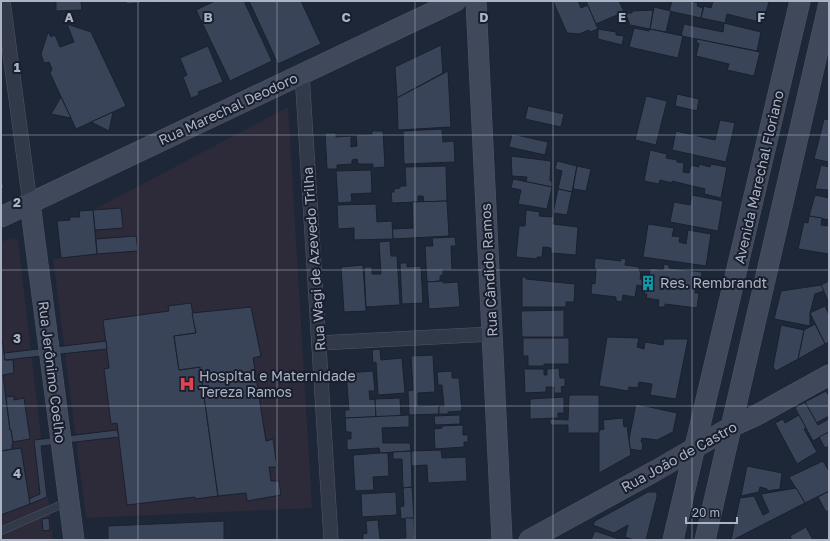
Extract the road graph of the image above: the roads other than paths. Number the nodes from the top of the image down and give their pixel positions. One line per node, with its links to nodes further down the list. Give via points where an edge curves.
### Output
1 (3, 1): 7 (street)
2 (456, 1): 6 (main road, Rua Marechal Deodoro)
3 (476, 1): 9 (main road, Rua Cândido Ramos)
4 (800, 1): 13 (main road, Avenida Marechal Floriano)
5 (829, 3): 12 (main road, Avenida Marechal Floriano)
6 (302, 73): 7 (main road, Rua Marechal Deodoro); 10 (street, Rua Wagi de Azevedo Trilha)
7 (30, 203): 8 (main road, Rua Marechal Deodoro); 14 (main road, Rua Jerônimo Coelho)
8 (1, 217)
9 (492, 334): 10 (street); 18 (main road, Rua Cândido Ramos)
10 (319, 343): 17 (street, Rua Wagi de Azevedo Trilha)
11 (829, 375): 12 (main road, Rua João de Castro)
12 (731, 427): 13 (main road, Rua João de Castro); 21 (main road, Avenida Marechal Floriano)
13 (695, 448): 19 (main road, Rua João de Castro); 20 (main road, Avenida Marechal Floriano)
14 (69, 501): 15 (lane); 16 (main road, Rua Jerônimo Coelho)
15 (1, 531)
16 (74, 540)
17 (331, 540)
18 (502, 540)
19 (529, 540)
20 (673, 540)
21 (705, 540)

